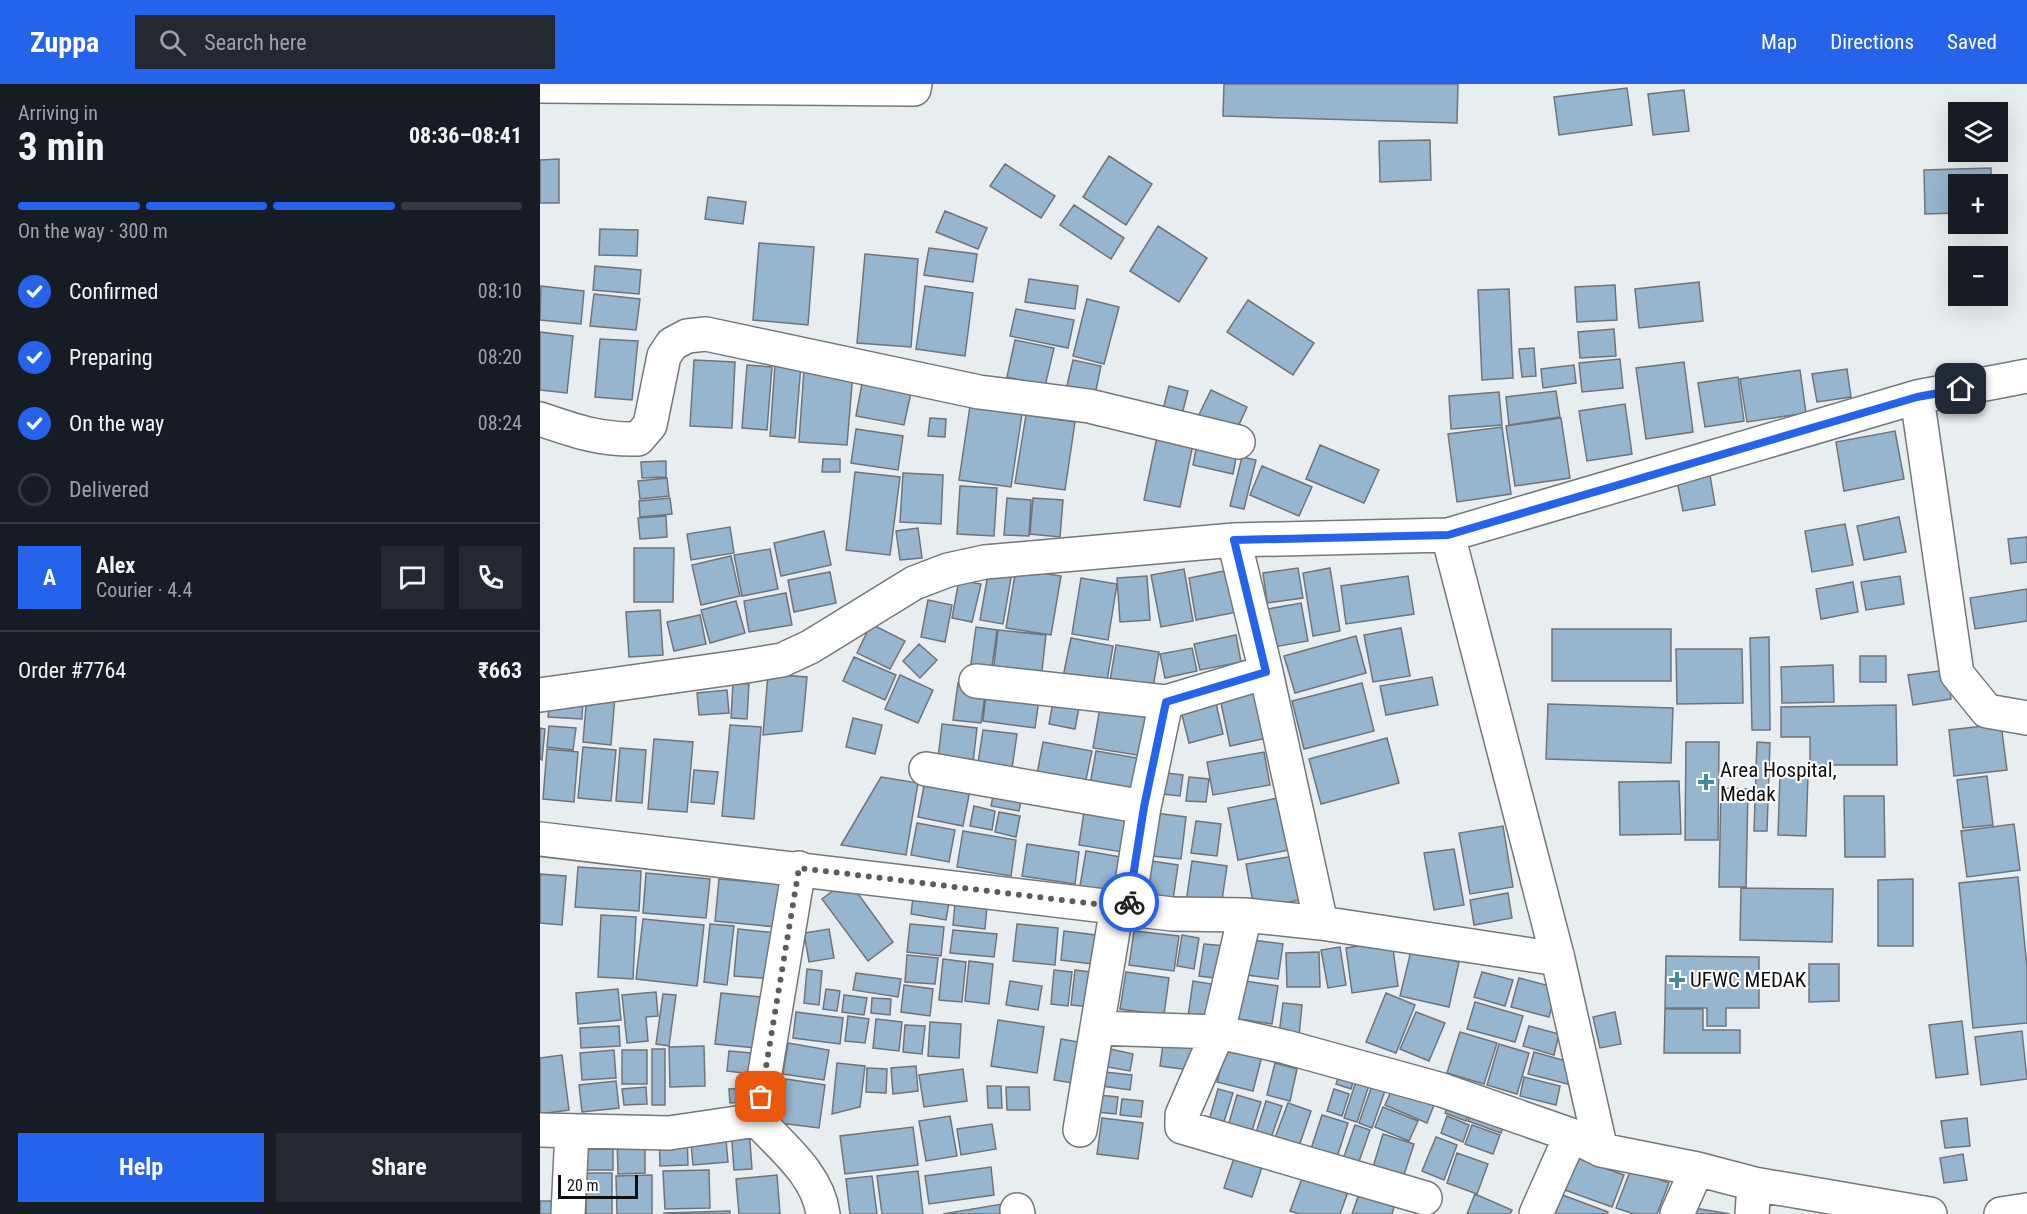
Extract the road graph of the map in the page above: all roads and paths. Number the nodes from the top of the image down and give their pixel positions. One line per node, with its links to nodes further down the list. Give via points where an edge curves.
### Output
1 (915, 84): 2 (street, via 914,89)
2 (540, 86)
3 (2027, 376): 4 (street)
4 (1917, 397): 7 (street); 13 (street, via 1957,674 1987,711)
5 (540, 419): 6 (street, via 593,436 638,439 650,425 664,356 672,344 687,336 706,334 979,392 1089,406)
6 (1238, 442)
7 (1448, 535): 8 (street); 21 (street)
8 (1234, 540): 9 (street); 11 (street, via 985,562 948,570 914,583 782,660)
9 (1266, 672): 12 (street); 20 (street)
10 (976, 681): 12 (street)
11 (540, 695)
12 (1166, 702): 15 (street)
13 (2027, 718)
14 (926, 769): 15 (street)
15 (1144, 807): 18 (street)
16 (540, 839): 17 (street)
17 (799, 868): 18 (street); 24 (street)
18 (1123, 908): 19 (street, via 1172,914); 22 (street)
19 (1245, 915): 20 (street); 23 (street)
20 (1321, 922): 21 (street)
21 (1558, 959): 28 (street)
22 (1097, 1028): 23 (street); 26 (street)
23 (1218, 1032): 27 (street, via 1442,1090); 30 (street, via 1182,1115 1182,1127)
24 (758, 1120): 25 (street, via 669,1133); 34 (street, via 807,1173)
25 (556, 1130): 33 (street)
26 (1080, 1130)
27 (1571, 1135): 28 (street); 35 (street)
28 (1601, 1150): 29 (street)
29 (1697, 1169): 31 (street); 36 (street)
30 (1425, 1198)
31 (1753, 1199): 37 (street)
32 (2027, 1210): 38 (street)
33 (568, 1214)
34 (823, 1214)
35 (1536, 1214)
36 (1677, 1214)
37 (1930, 1214)
38 (2001, 1214)

